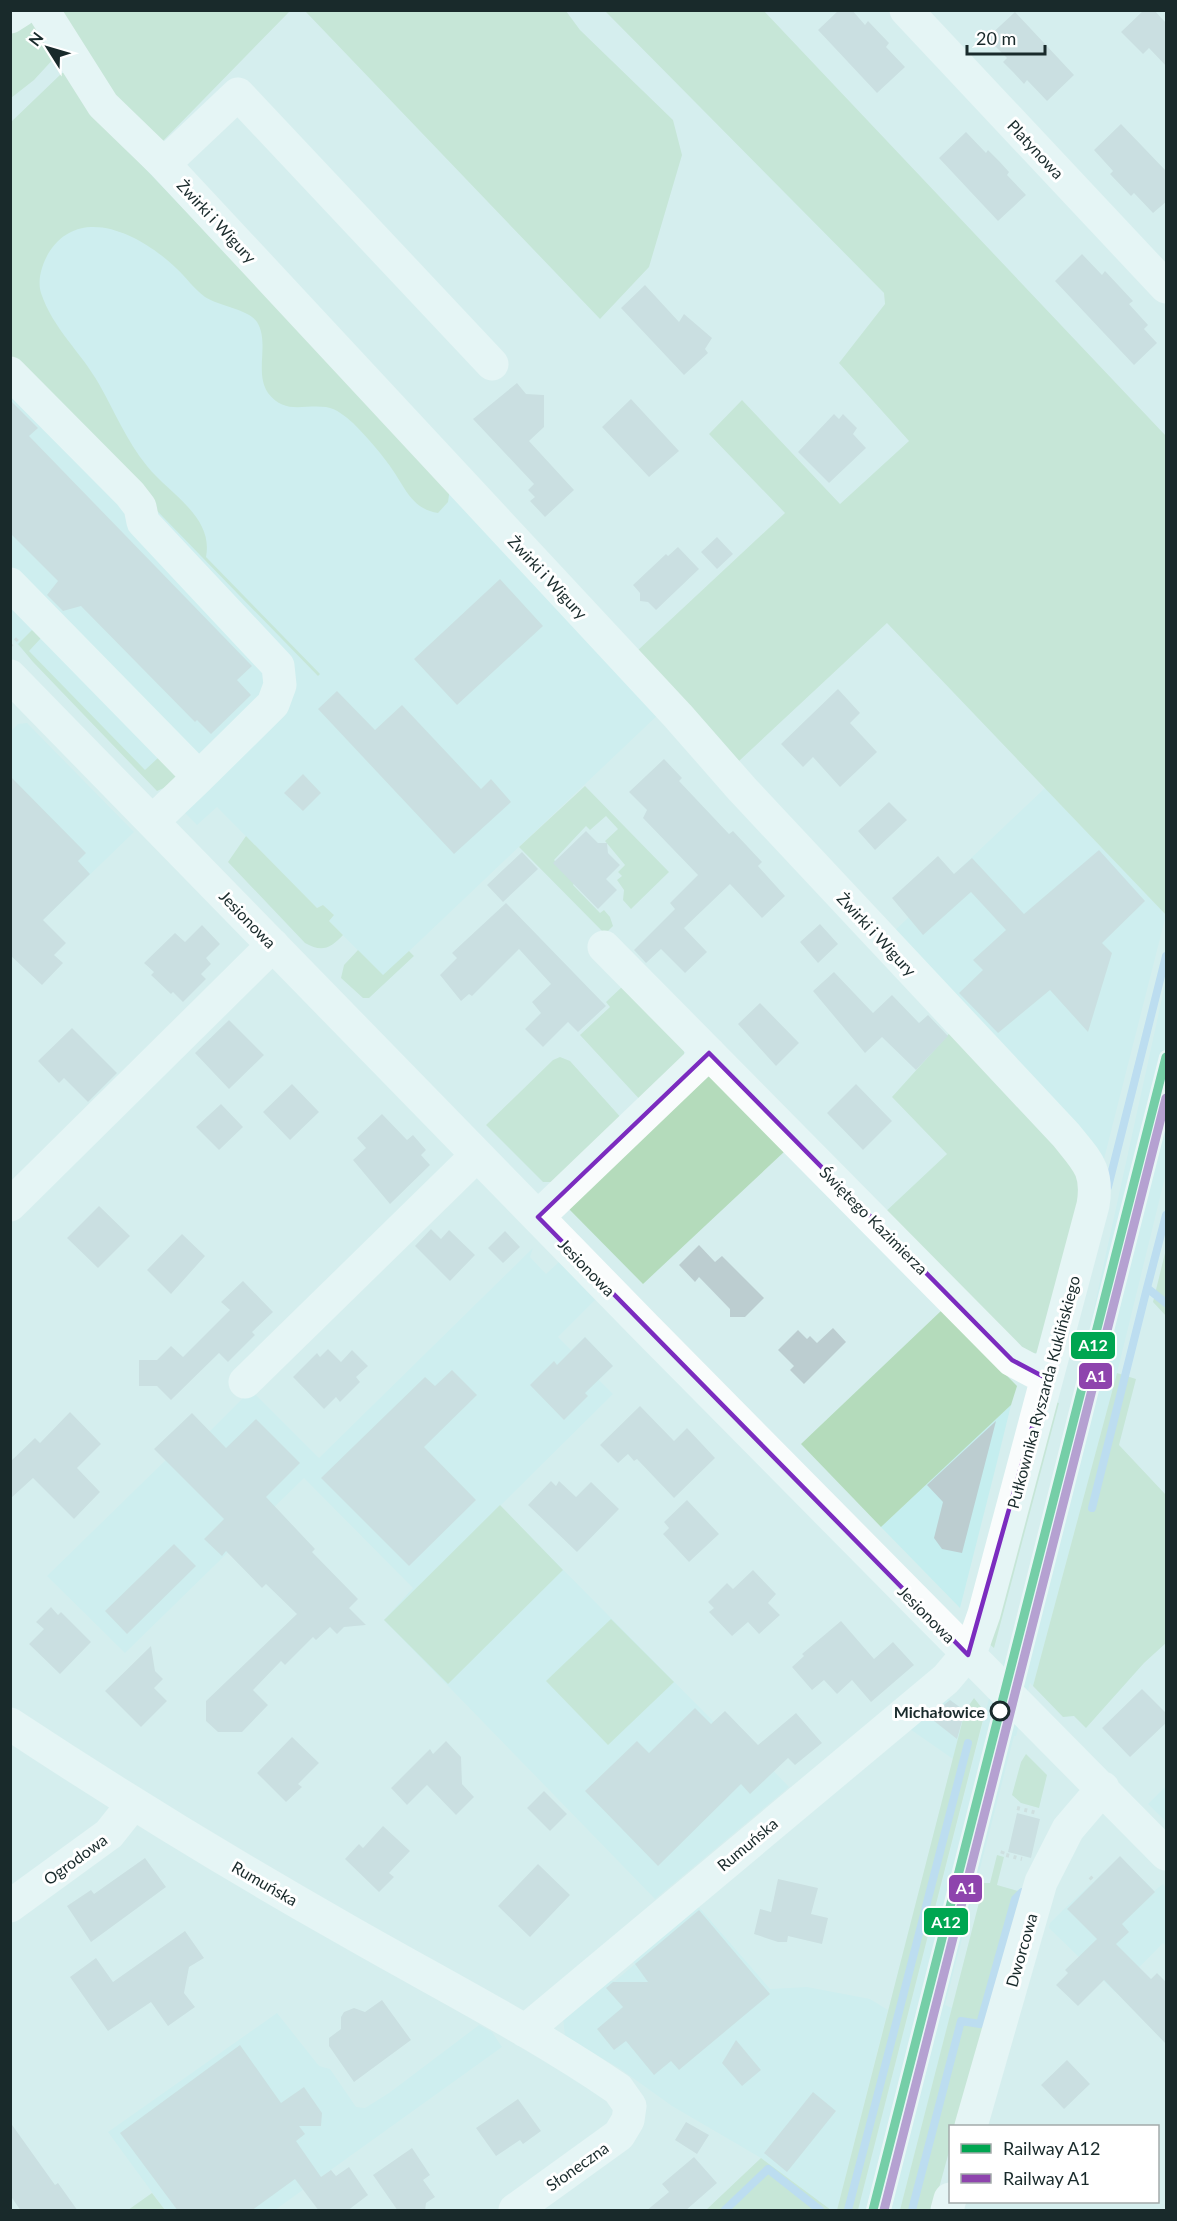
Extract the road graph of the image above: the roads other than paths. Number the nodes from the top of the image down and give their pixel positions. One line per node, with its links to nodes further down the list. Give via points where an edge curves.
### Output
1 (21, 10): 4 (street)
2 (43, 10): 5 (street, Żwirki i Wigury, via 97,98)
3 (906, 10): 6 (street, Platynowa)
4 (10, 17)
5 (164, 164): 7 (street, via 238,94); 18 (street, Żwirki i Wigury)
6 (1167, 288)
7 (492, 364)
8 (10, 373): 10 (street, via 135,500)
9 (38, 428): 10 (street, via 117,509)
10 (143, 522): 13 (street, via 278,666 279,691 273,704)
11 (10, 584): 13 (street)
12 (16, 691): 14 (street, Jesionowa)
13 (199, 777): 14 (street)
14 (153, 821): 15 (street, Jesionowa)
15 (273, 945): 19 (street, Jesionowa); 20 (street)
16 (604, 947): 17 (street, Świętego Kazimierza)
17 (709, 1053): 21 (street); 22 (street, Świętego Kazimierza, via 1012,1360)
18 (1066, 1134): 22 (street, Pułkownika Ryszarda Kuklińskiego, via 1091,1167 1096,1187)
19 (477, 1155): 21 (street, Jesionowa); 23 (street)
20 (10, 1205)
21 (538, 1217): 24 (street, Jesionowa)
22 (1046, 1378): 24 (street, Pułkownika Ryszarda Kuklińskiego, via 984,1614)
23 (245, 1382)
24 (968, 1655): 26 (street, Jesionowa); 30 (street, Rumuńska, via 946,1679)
25 (10, 1724): 27 (street, Rumuńska)
26 (1103, 1788): 28 (street, Jesionowa); 32 (street, Dworcowa, via 1072,1823 1041,1882)
27 (132, 1805): 29 (street, Ogrodowa, via 110,1833); 30 (street, Rumuńska)
28 (1167, 1854)
29 (10, 1906)
30 (525, 2031): 31 (street, Rumuńska, via 618,2089 628,2102)
31 (630, 2113): 33 (street, Słoneczna, via 611,2143)
32 (972, 2125)
33 (515, 2211)

